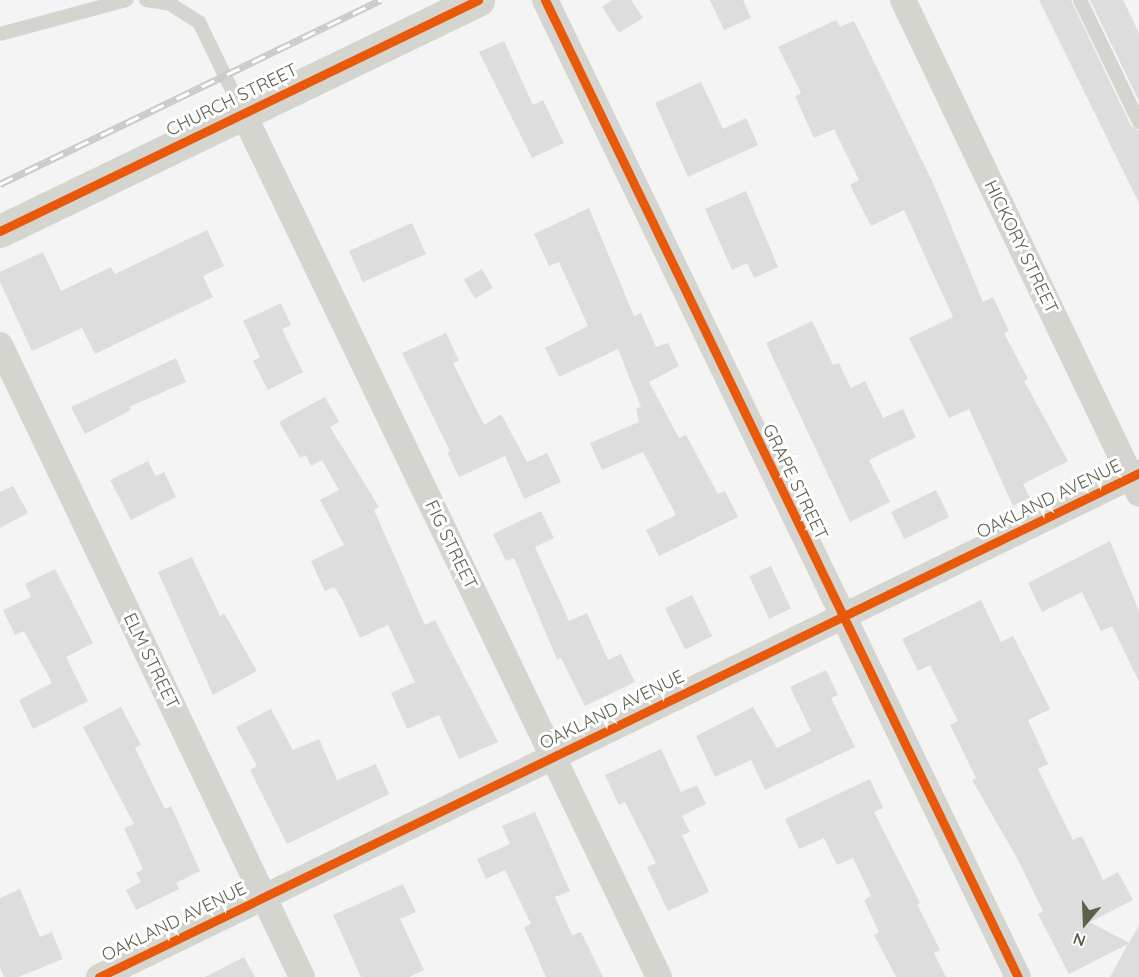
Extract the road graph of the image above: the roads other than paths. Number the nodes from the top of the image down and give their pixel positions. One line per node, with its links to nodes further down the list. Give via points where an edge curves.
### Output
1 (126, 0): 7 (lane)
2 (146, 0): 8 (lane, via 170,4 199,22)
3 (478, 0): 8 (street, CHURCH STREET)
4 (545, 0): 13 (street, GRAPE STREET)
5 (903, 0): 12 (street, HICKORY STREET)
6 (1080, 0): 9 (lane)
7 (0, 34)
8 (243, 113): 10 (street, CHURCH STREET); 14 (street, FIG STREET)
9 (1139, 122)
10 (0, 231)
11 (0, 345): 15 (street, ELM STREET)
12 (1136, 482): 13 (street, OAKLAND AVENUE)
13 (842, 618): 14 (street, OAKLAND AVENUE); 19 (street, GRAPE STREET)
14 (553, 757): 15 (street, OAKLAND AVENUE); 18 (street, FIG STREET)
15 (263, 896): 16 (street, OAKLAND AVENUE); 17 (street, ELM STREET)
16 (99, 977)
17 (302, 977)
18 (659, 977)
19 (1018, 977)

